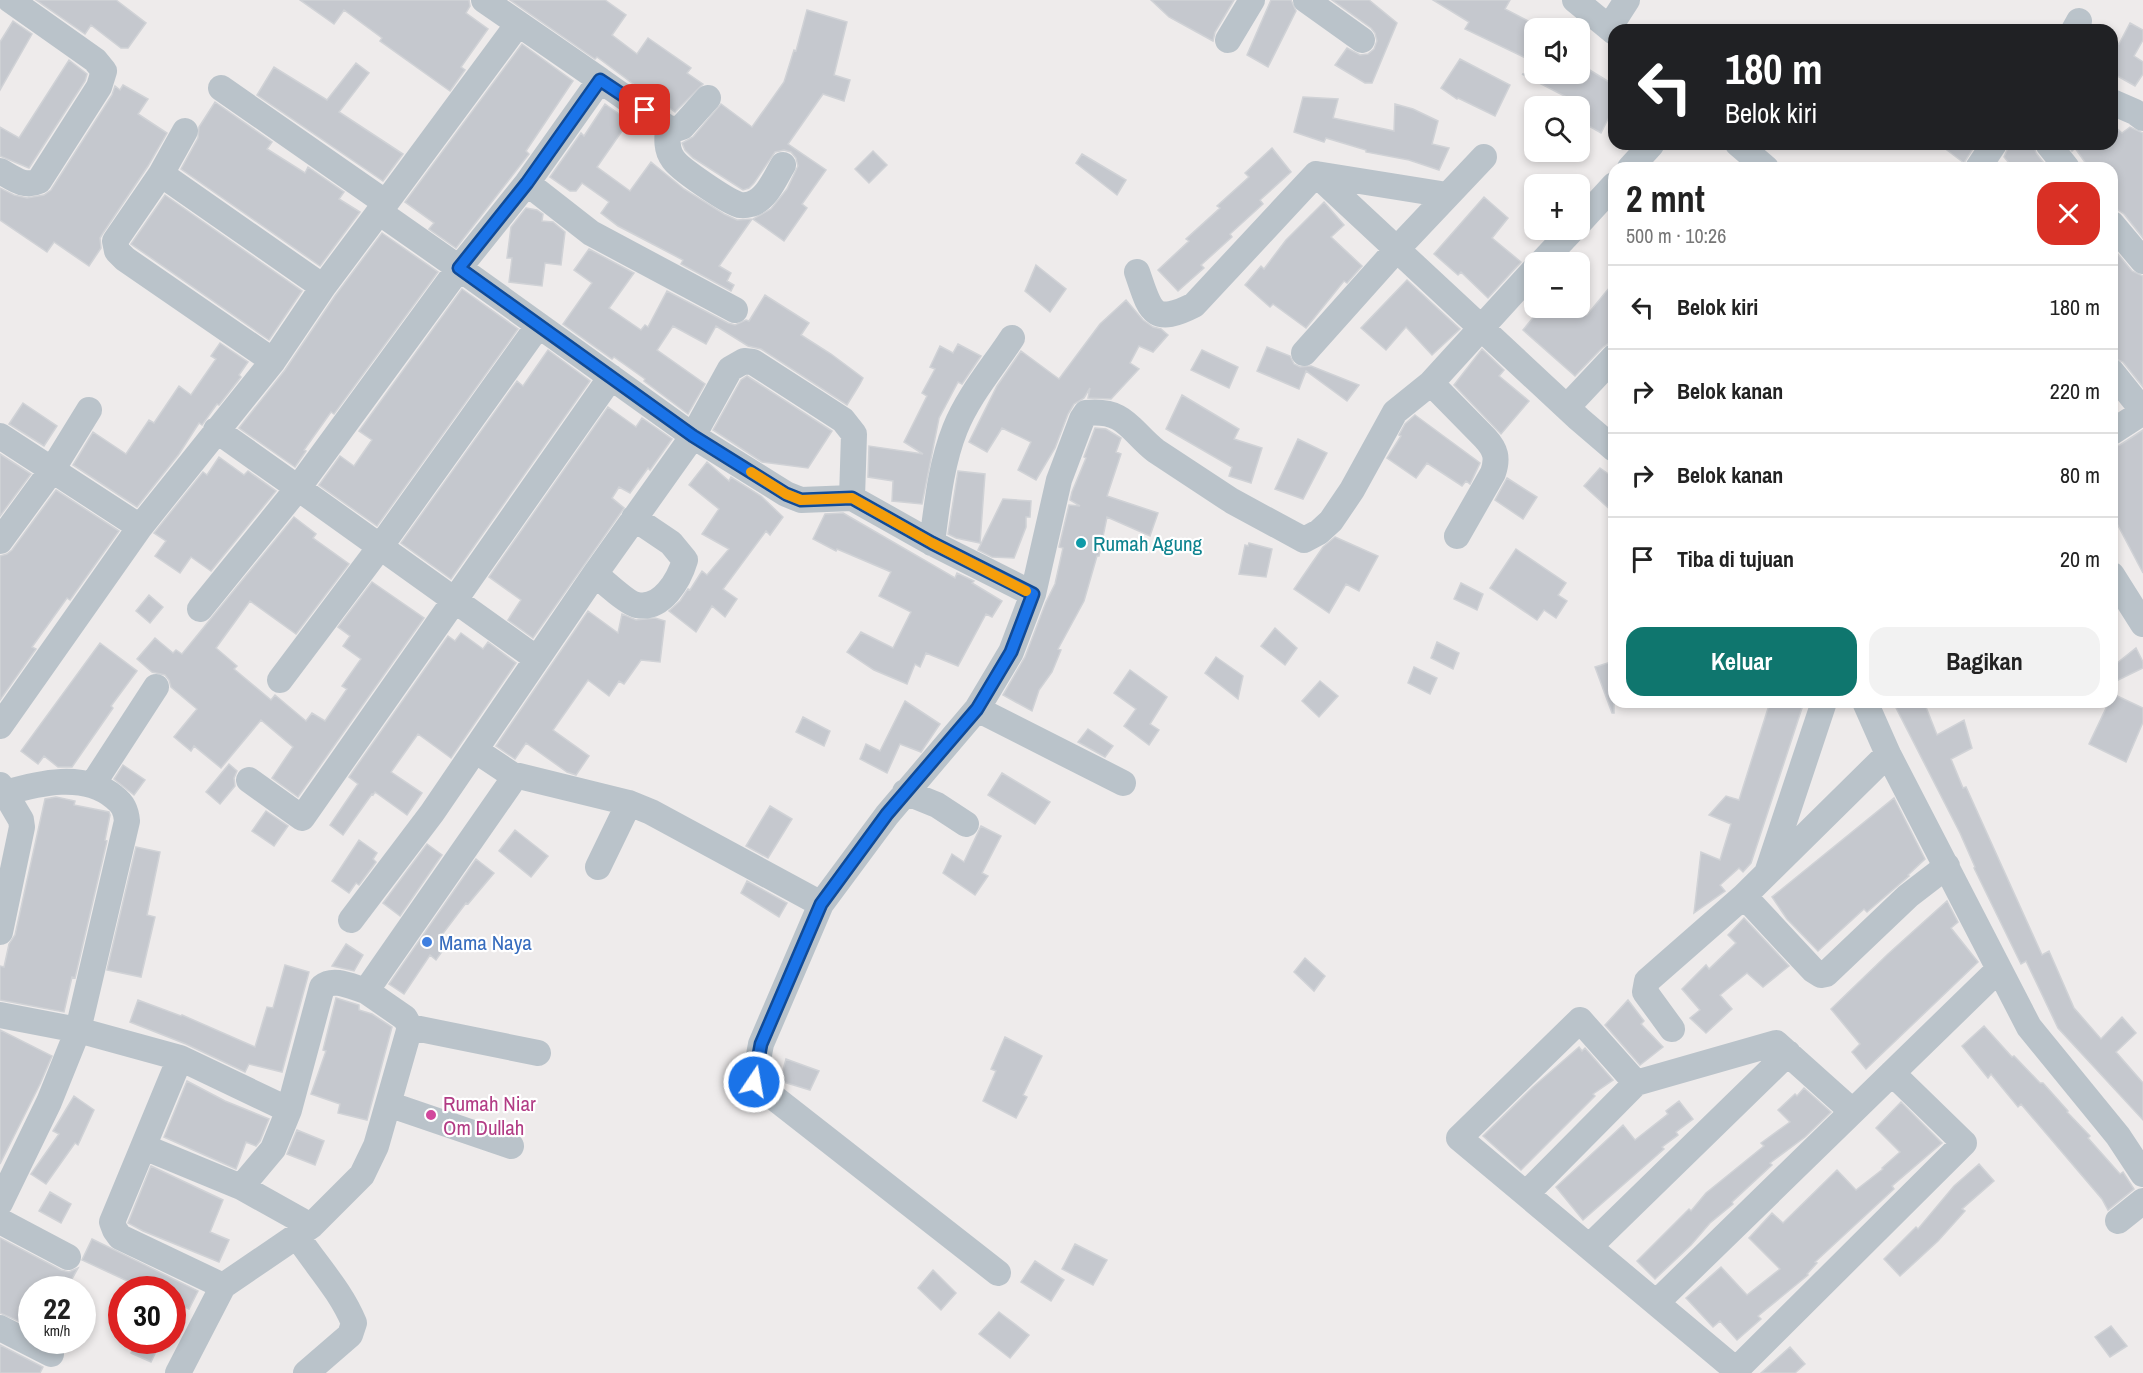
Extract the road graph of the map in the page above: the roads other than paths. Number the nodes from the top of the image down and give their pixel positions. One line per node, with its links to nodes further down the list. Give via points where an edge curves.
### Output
1 (8, 0): 7 (street); 28 (street, via 95,60 104,71 99,87 39,181 23,184)
2 (484, 0): 8 (street)
3 (1252, 0): 11 (street)
4 (1306, 0): 12 (street)
5 (1575, 0): 10 (street)
6 (1628, 0): 9 (street)
7 (0, 9)
8 (518, 24): 13 (street); 34 (street)
9 (1614, 24)
10 (1608, 28)
11 (1228, 40)
12 (1362, 40)
13 (600, 80): 18 (street); 31 (street)
14 (221, 88): 34 (street)
15 (708, 98): 18 (street, via 682,128)
16 (2118, 105): 17 (street)
17 (2143, 118)
18 (668, 128): 27 (street, via 669,151 683,170 739,205 750,204 765,194)
19 (185, 132): 29 (street)
20 (1646, 150): 24 (street)
21 (1745, 150): 25 (street)
22 (2053, 150): 26 (street)
23 (1484, 157): 33 (street)
24 (1635, 162)
25 (1759, 162)
26 (2062, 162)
27 (783, 165)
28 (0, 171)
29 (161, 174): 44 (street); 50 (street, via 115,241 117,251)
30 (1316, 174): 33 (street); 38 (street); 42 (street, via 1194,305 1176,315 1156,313)
31 (527, 183): 41 (street); 45 (street, via 591,233)
32 (1608, 192): 35 (street)
33 (1447, 195): 38 (street)
34 (382, 208): 41 (street); 44 (street)
35 (1590, 211)
36 (2118, 231): 40 (street)
37 (1563, 240): 39 (street)
38 (1397, 249): 47 (street); 49 (street)
39 (1551, 252)
40 (2143, 261)
41 (459, 268): 46 (street); 65 (street)
42 (1137, 272)
43 (1524, 281): 47 (street)
44 (323, 287): 50 (street)
45 (735, 310)
46 (538, 326): 52 (street); 72 (street)
47 (1480, 328): 54 (street); 58 (street)
48 (1012, 338): 71 (street, via 956,428)
49 (1304, 353)
50 (273, 361): 60 (street)
51 (1608, 365): 58 (street)
52 (611, 377): 62 (street); 76 (street)
53 (2118, 380): 57 (street)
54 (1431, 383): 69 (street, via 1496,454 1492,473); 75 (street, via 1395,412 1341,506 1319,532 1304,540 1232,501 1147,445 1130,424 1105,413 1086,413 1059,480)
55 (1608, 387): 58 (street)
56 (90, 410): 64 (street)
57 (2143, 411): 59 (street)
58 (1573, 413): 63 (street)
59 (2118, 428)
60 (216, 430): 65 (street); 68 (street)
61 (0, 436): 64 (street)
62 (693, 436): 66 (street, via 801,500); 66 (street, via 730,369 744,361 753,362 843,420 854,434); 67 (street)
63 (1608, 444)
64 (52, 470): 68 (street); 70 (street)
65 (298, 488): 72 (street); 77 (street)
66 (852, 498): 71 (street)
67 (634, 518): 73 (street); 73 (street, via 671,543 685,560 667,594 651,605 635,605)
68 (140, 526): 85 (street)
69 (1457, 536)
70 (0, 541)
71 (932, 543): 75 (street)
72 (380, 547): 76 (street); 80 (street)
73 (595, 574): 79 (street)
74 (2118, 584): 78 (street)
75 (1033, 594): 84 (street, via 1011,652)
76 (455, 599): 79 (street); 89 (street, via 302,818)
77 (200, 609)
78 (2143, 624)
79 (537, 659): 86 (street)
80 (280, 680)
81 (156, 687): 91 (street)
82 (1822, 708): 98 (street)
83 (1868, 708): 87 (street)
84 (977, 709): 90 (street); 93 (street)
85 (0, 726)
86 (475, 750): 88 (street); 101 (street)
87 (1888, 754): 96 (street); 98 (street)
88 (512, 774): 94 (street); 104 (street, via 502,797)
89 (249, 780)
90 (1124, 783)
91 (93, 784): 92 (street, via 49,783); 108 (street, via 126,809 126,821)
92 (2, 789): 102 (street, via 22,827)
93 (906, 792): 95 (street, via 937,805); 100 (street)
94 (628, 803): 97 (street); 100 (street, via 674,823)
95 (966, 824)
96 (1947, 866): 99 (street, via 1821,975); 103 (street)
97 (598, 867)
98 (1766, 875): 99 (street)
99 (1744, 896): 107 (street, via 1647,981 1646,995)
100 (821, 904): 129 (street, via 761,1044 754,1082)
101 (351, 920)
102 (0, 932)
103 (1999, 969): 112 (street); 119 (street, via 2038,1040 2118,1136)
104 (366, 991): 106 (street, via 405,1018); 115 (street, via 333,982 322,987)
105 (0, 1015): 108 (street)
106 (410, 1027): 109 (street); 114 (street)
107 (1672, 1029)
108 (78, 1030): 111 (street); 123 (street, via 49,1102)
109 (538, 1053)
110 (1788, 1053): 113 (street, via 1776,1042); 116 (street); 127 (street)
111 (180, 1058): 115 (street); 118 (street)
112 (1892, 1072): 116 (street); 131 (street, via 1964,1143 1736,1370)
113 (1636, 1083): 121 (street); 121 (street, via 1580,1020 1459,1138)
114 (388, 1104): 117 (street); 126 (street, via 376,1146 362,1175)
115 (289, 1110): 120 (street, via 273,1149)
116 (1852, 1111): 131 (street)
117 (511, 1146)
118 (144, 1147): 120 (street); 130 (street, via 112,1222 115,1230 120,1237)
119 (2143, 1174)
120 (241, 1187): 126 (street)
121 (1526, 1194): 127 (street)
122 (2143, 1201): 125 (street)
123 (0, 1203)
124 (0, 1221): 128 (street)
125 (2118, 1221)
126 (304, 1231): 130 (street); 135 (street, via 354,1323 350,1335)
127 (1589, 1247): 131 (street)
128 (68, 1257)
129 (998, 1273)
130 (223, 1286): 134 (street)
131 (1656, 1303)
132 (0, 1328): 133 (street)
133 (18, 1337)
134 (178, 1373)
135 (306, 1373)

